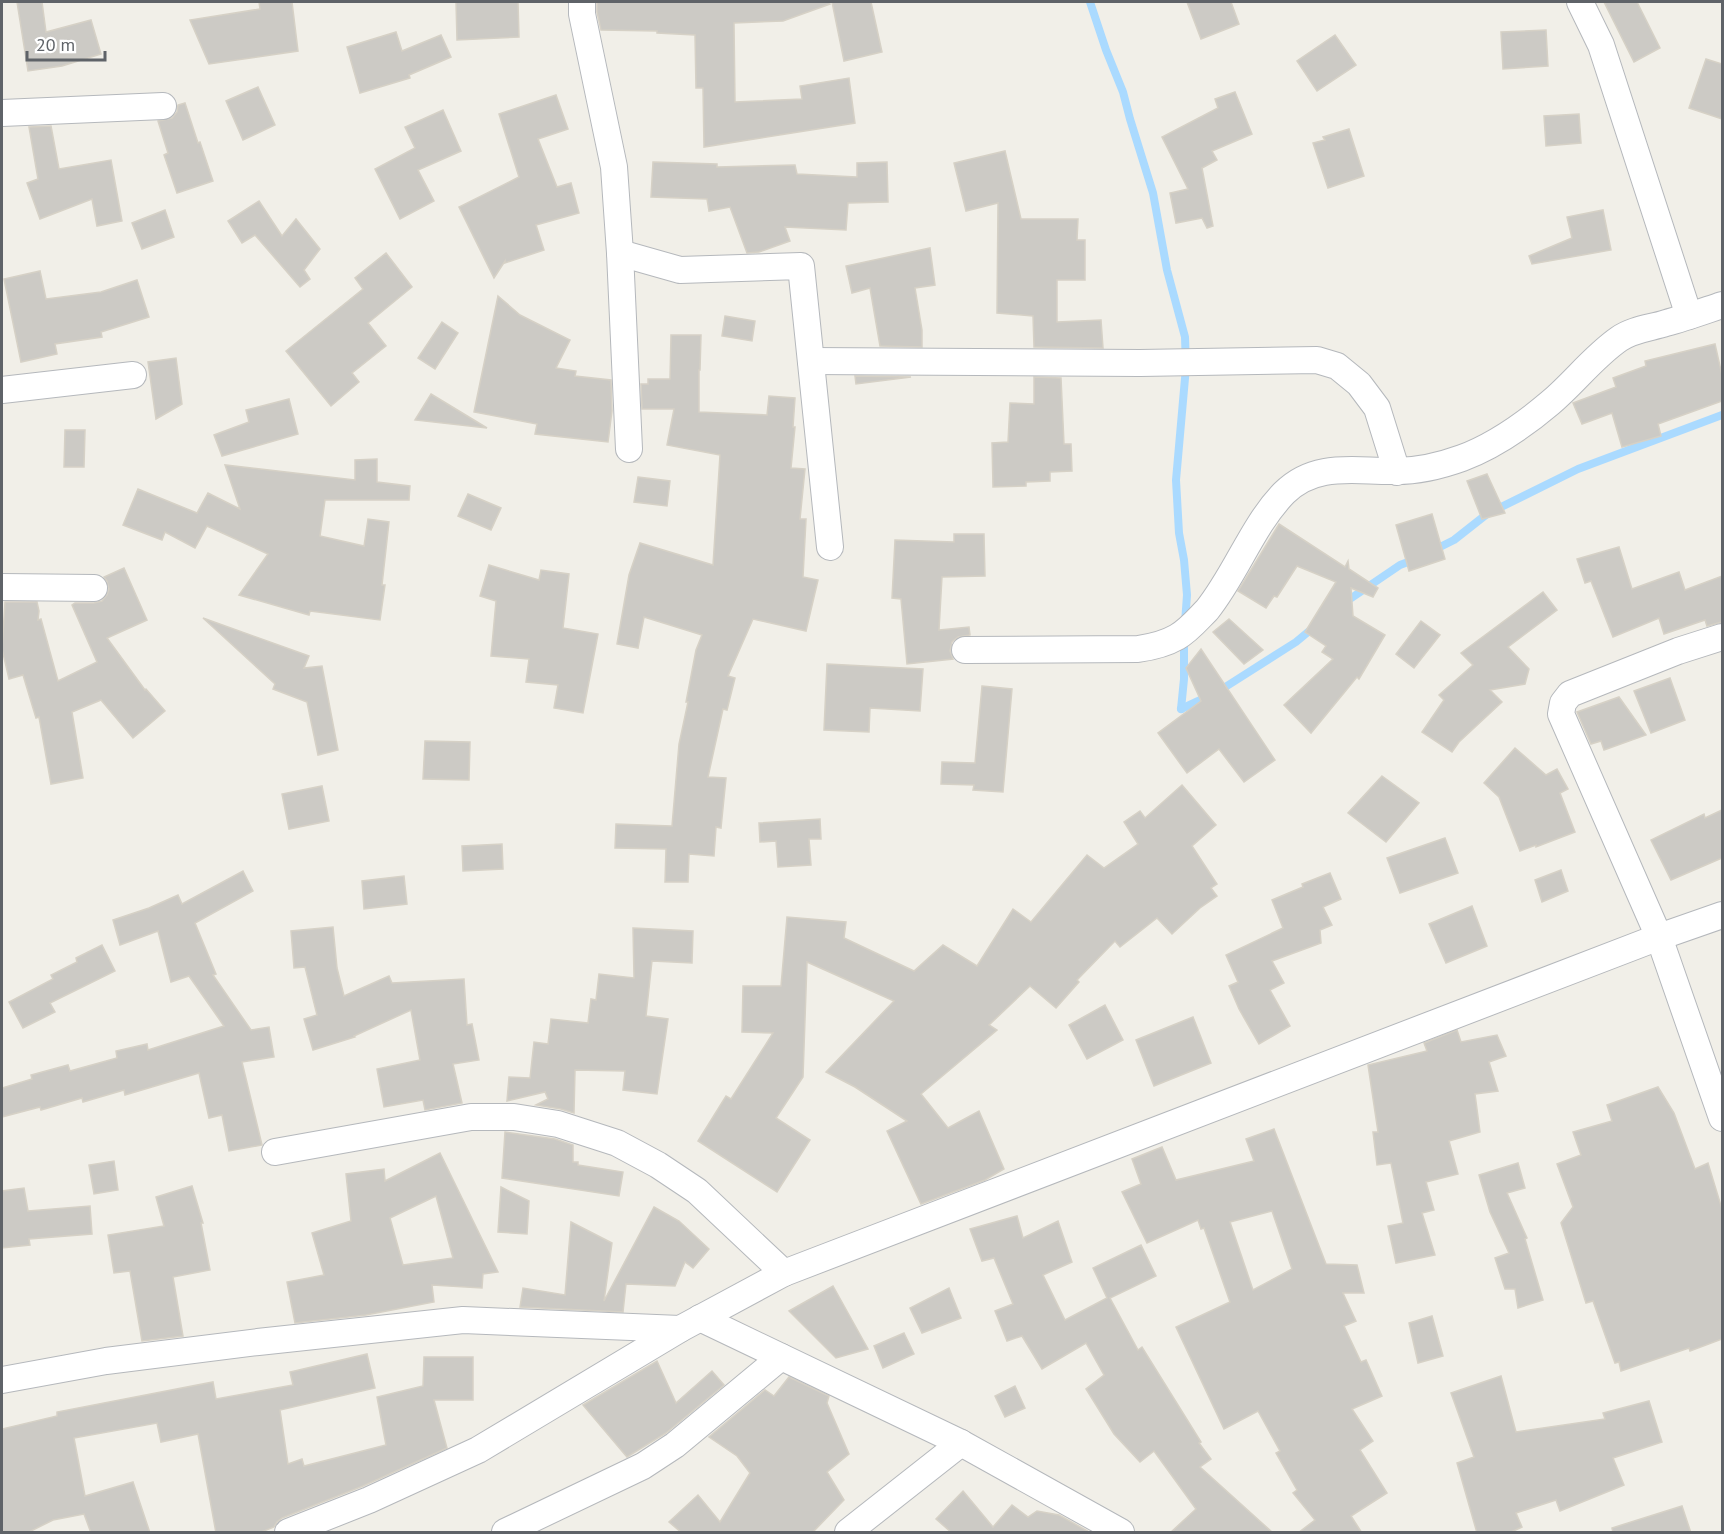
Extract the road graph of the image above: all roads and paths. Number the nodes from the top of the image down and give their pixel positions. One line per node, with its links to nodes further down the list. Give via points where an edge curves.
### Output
1 (582, 2): 5 (street, via 614,167)
2 (1580, 2): 7 (street, via 1600,45)
3 (163, 106): 4 (street)
4 (2, 113)
5 (620, 253): 8 (street, via 680,270 801,266); 11 (street)
6 (1722, 305): 7 (street)
7 (1689, 316): 12 (street, via 1621,337 1551,403 1495,443 1430,468)
8 (811, 361): 12 (street, via 1317,360 1337,366 1359,384 1377,408); 13 (street)
9 (133, 375): 10 (street)
10 (2, 390)
11 (629, 449)
12 (1397, 472): 17 (street, via 1339,469 1308,476 1285,492 1198,620 1178,636 1156,646)
13 (830, 547)
14 (2, 587): 15 (street)
15 (94, 588)
16 (1722, 637): 19 (street, via 1570,694 1563,703 1562,714)
17 (965, 650)
18 (1722, 915): 19 (street)
19 (1659, 937): 20 (street); 22 (street)
20 (1722, 1118)
21 (275, 1152): 22 (street, via 471,1117 514,1117 558,1124 616,1143 658,1165 696,1191)
22 (784, 1273): 23 (street)
23 (690, 1323): 24 (street); 25 (street, via 463,1320 106,1361); 27 (street, via 478,1450)
24 (781, 1357): 26 (street); 28 (street, via 644,1466)
25 (2, 1380)
26 (961, 1443): 29 (street); 30 (street)
27 (288, 1533)
28 (505, 1533)
29 (848, 1533)
30 (1121, 1533)

